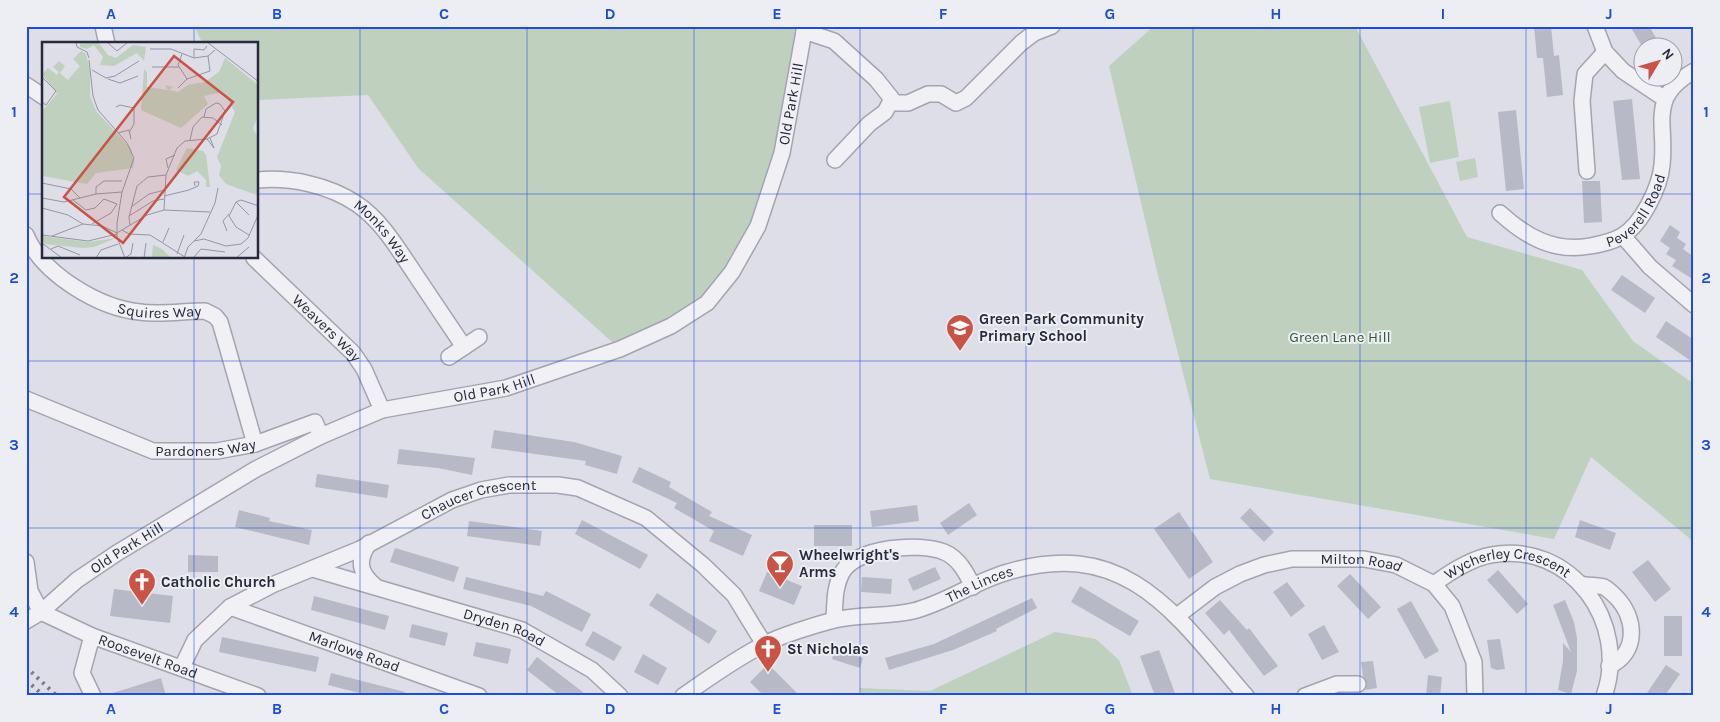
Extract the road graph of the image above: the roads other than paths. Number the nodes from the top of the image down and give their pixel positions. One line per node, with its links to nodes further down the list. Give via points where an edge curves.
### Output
1 (103, 26): 5 (street)
2 (1052, 26): 11 (street, via 1034,33 1021,43 966,98 956,103 941,94 928,94 908,102)
3 (1595, 26): 6 (street)
4 (804, 29): 11 (street, via 834,41 876,79 892,99); 26 (street, Old Park Hill, via 782,153 758,226 732,272 707,303 670,326 620,349 506,388)
5 (107, 42)
6 (1605, 52): 10 (street, via 1623,71); 13 (street, via 1585,74 1582,102)
7 (1694, 71): 10 (street, Peverell Road, via 1674,85)
8 (26, 85): 9 (street)
9 (42, 96)
10 (1665, 99): 17 (street, Peverell Road, via 1660,121 1662,164 1659,182 1647,206)
11 (890, 103): 12 (street, via 885,112)
12 (835, 160)
13 (1587, 171)
14 (259, 180): 23 (street, Monks Way, via 286,180 316,186 356,204 375,219)
15 (1500, 213): 17 (street, Peverell Road, via 1520,231 1545,243 1567,248 1607,243)
16 (26, 235): 18 (street, Squires Way)
17 (1623, 236): 21 (street, via 1650,267)
18 (42, 258)
19 (43, 259): 28 (street, Squires Way, via 71,286 101,301 139,312 206,311 215,316 220,322)
20 (255, 259): 26 (street, Weavers Way, via 353,353 364,369)
21 (1694, 305)
22 (479, 337): 23 (street)
23 (464, 347): 24 (street)
24 (449, 357)
25 (26, 399): 28 (street, Pardoners Way, via 153,451 217,451)
26 (382, 410): 27 (street, Old Park Hill)
27 (321, 436): 28 (street, Pardoners Way, via 315,422); 38 (street, Old Park Hill, via 256,469 117,553 77,580)
28 (255, 444)
29 (369, 544): 31 (street, Chaucer Crescent); 34 (street, via 362,554 362,570); 41 (street, Chaucer Crescent, via 452,500 481,490 532,484 578,488 646,518 703,565 734,595)
30 (26, 562): 38 (street)
31 (313, 570): 34 (street, Dryden Road); 36 (street, Chaucer Crescent, via 272,585)
32 (1434, 584): 33 (street, Wycherley Crescent, via 1469,562 1491,555 1509,554 1534,556 1569,573); 37 (street, Milton Road, via 1396,566 1364,559 1292,559 1264,565 1215,586); 52 (street, Milton Road, via 1452,606 1474,662)
33 (1580, 584): 43 (street, Wycherley Crescent, via 1603,618); 43 (street, Wycherley Crescent, via 1604,587 1629,615 1632,632 1628,649 1618,662)
34 (375, 586): 48 (street, Dryden Road, via 522,630 592,670)
35 (973, 587): 37 (street, The Linces, via 1005,572 1034,564 1059,562 1122,574 1155,595); 39 (street, The Linces, via 913,611); 39 (street, via 965,571 945,553 908,547 865,555 852,561 843,572 835,591)
36 (230, 607): 42 (street, Chaucer Crescent, via 195,640); 47 (street, Marlowe Road)
37 (1177, 616): 50 (street, The Linces)
38 (31, 618): 40 (street, Roosevelt Road)
39 (834, 620): 41 (street, The Linces)
40 (92, 636): 42 (street, Roosevelt Road); 45 (street, via 82,673)
41 (764, 644): 49 (street, The Linces)
42 (182, 666): 46 (street, Roosevelt Road)
43 (1610, 666): 53 (street, Wycherley Crescent)
44 (1358, 684): 51 (street, via 1337,684)
45 (93, 696)
46 (258, 696)
47 (478, 696)
48 (620, 696)
49 (683, 696)
50 (1246, 696)
51 (1306, 696)
52 (1474, 696)
53 (1604, 696)

